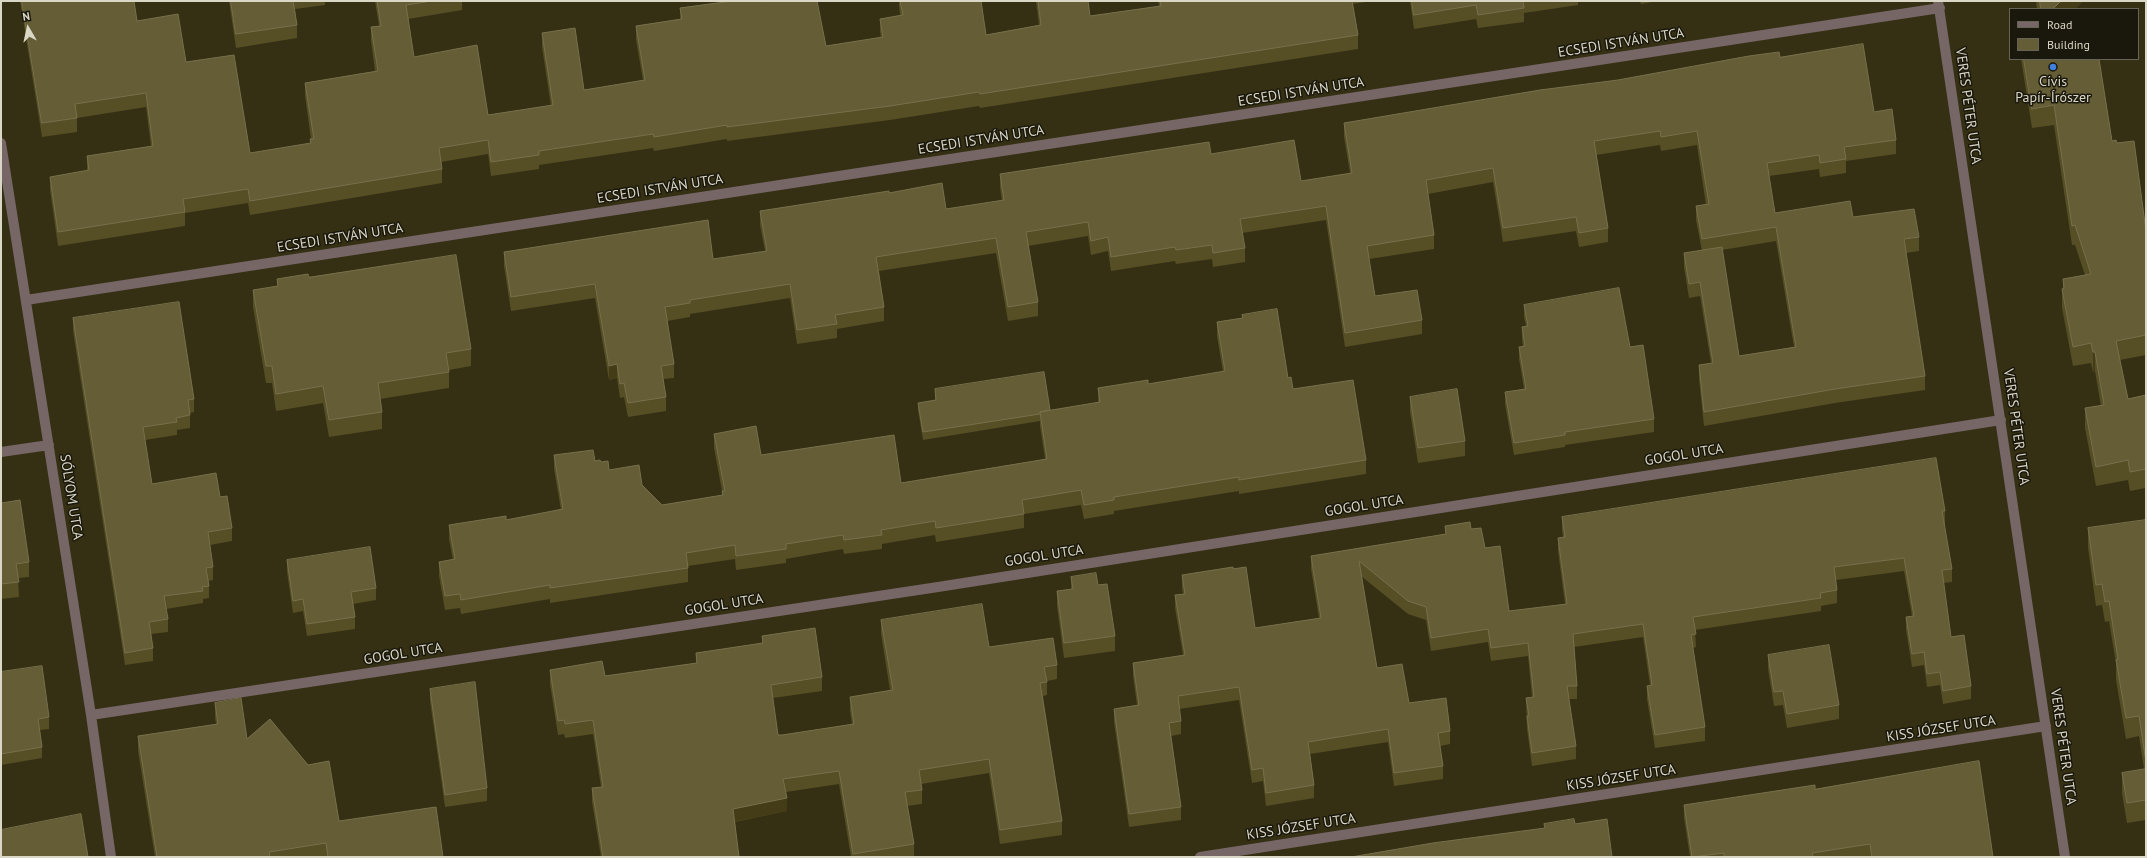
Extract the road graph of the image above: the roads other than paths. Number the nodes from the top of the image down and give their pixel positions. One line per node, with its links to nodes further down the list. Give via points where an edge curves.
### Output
1 (1939, 5): 3 (street, ECSEDI ISTVÁN UTCA); 4 (street, VERES PÉTER UTCA)
2 (1, 143): 3 (street, SÓLYOM UTCA)
3 (26, 300): 5 (street, SÓLYOM UTCA)
4 (2001, 420): 7 (street, GOGOL UTCA, via 954,585); 8 (street, VERES PÉTER UTCA)
5 (49, 445): 6 (street); 7 (street, SÓLYOM UTCA)
6 (1, 452)
7 (91, 715): 9 (street, SÓLYOM UTCA)
8 (2046, 726): 10 (street, KISS JÓZSEF UTCA); 11 (street, VERES PÉTER UTCA)
9 (111, 857)
10 (1200, 857)
11 (2065, 857)

